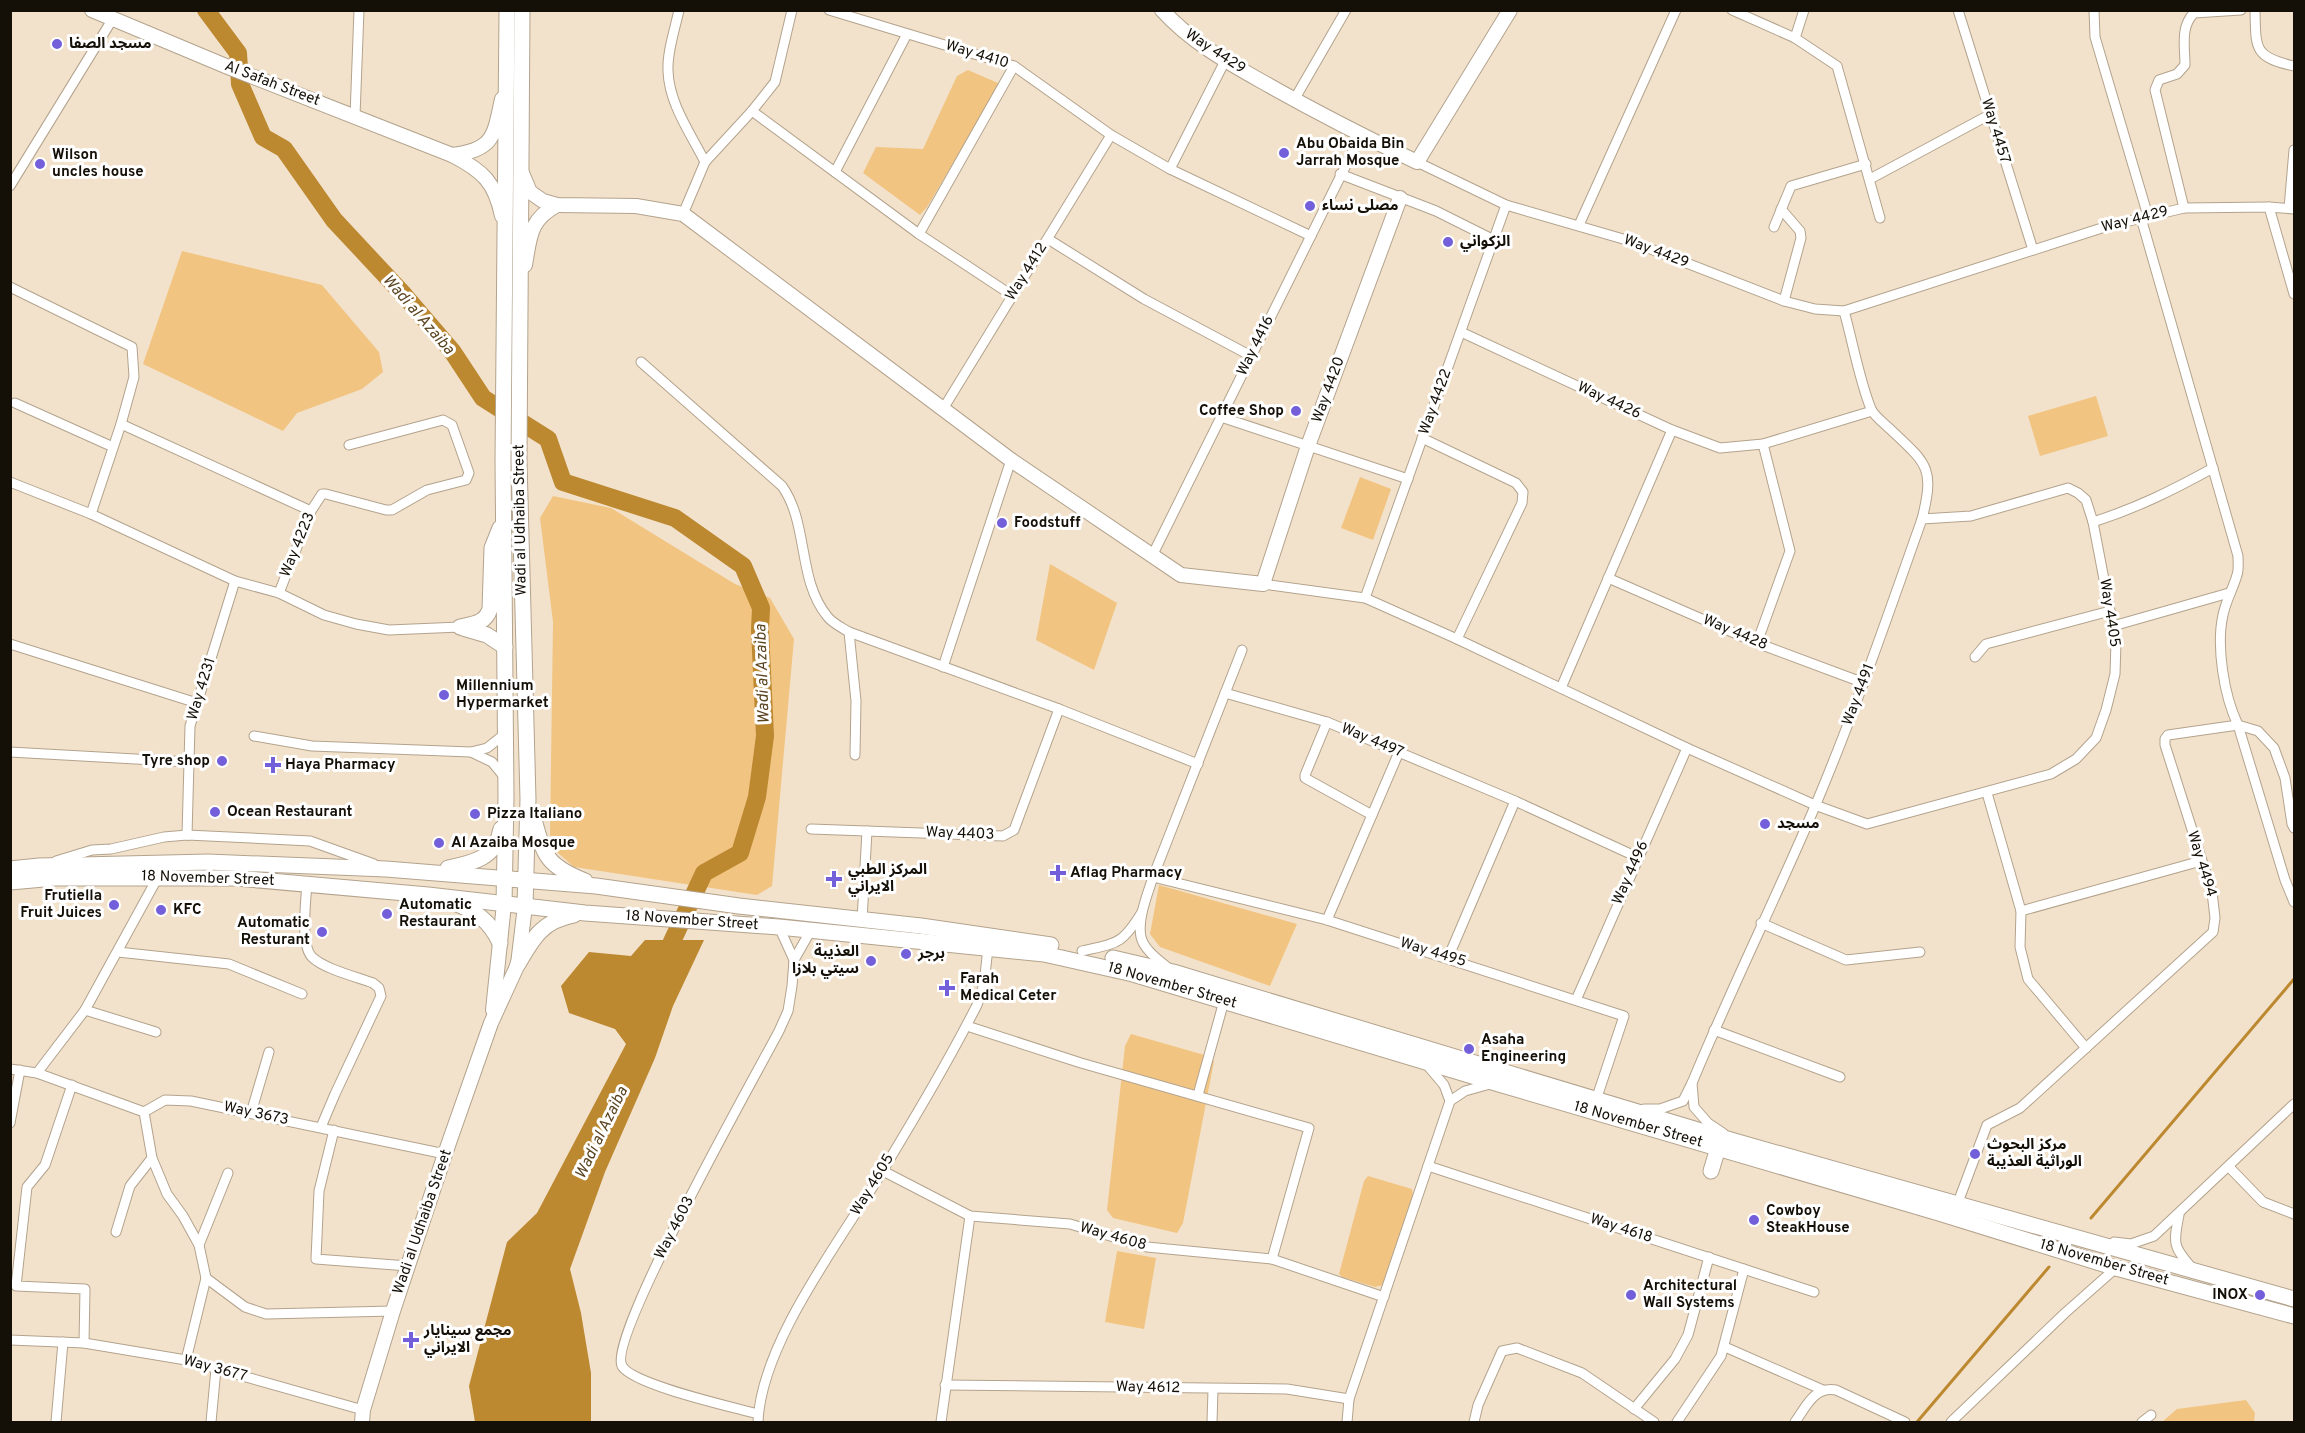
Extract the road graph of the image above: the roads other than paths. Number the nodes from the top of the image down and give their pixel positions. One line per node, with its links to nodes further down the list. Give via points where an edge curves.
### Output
1 (92, 10): 18 (street, Al Safah Street)
2 (359, 10): 28 (street)
3 (507, 10): 24 (main road, Wadi al Udhaiba Street)
4 (522, 10): 36 (main road, Wadi al Udhaiba Street)
5 (679, 10): 33 (street, via 668,68 669,85)
6 (792, 10): 26 (street, via 775,82)
7 (830, 10): 19 (street, Way 4410)
8 (1162, 10): 21 (street, Way 4429, via 1190,38)
9 (1346, 10): 25 (street)
10 (1510, 10): 34 (street)
11 (1676, 10): 53 (street)
12 (1732, 10): 20 (street)
13 (1804, 10): 20 (street)
14 (1958, 10): 27 (street, Way 4457)
15 (2094, 10): 50 (street, via 2095,37)
16 (2241, 10): 47 (street, Way 4429, via 2194,13 2184,33 2185,65 2177,74 2159,80 2155,90)
17 (2255, 10): 23 (street, via 2256,44 2260,52)
18 (112, 20): 28 (street, Al Safah Street); 41 (street)
19 (907, 34): 22 (street, Way 4410); 38 (street)
20 (1795, 38): 35 (street, via 1837,66)
21 (1225, 61): 25 (street, Way 4429); 37 (street)
22 (1014, 66): 29 (street, Way 4410); 55 (street)
23 (2295, 66)
24 (505, 90): 32 (street, via 486,145); 52 (main road, Wadi al Udhaiba Street)
25 (1294, 100): 30 (street, Way 4429)
26 (752, 111): 33 (street); 38 (street)
27 (1989, 115): 40 (street); 59 (street, Way 4457)
28 (355, 116): 32 (street, Al Safah Street)
29 (1112, 135): 37 (street, Way 4410); 57 (street, Way 4412)
30 (1360, 135): 34 (street, Way 4429); 39 (street, Way 4416)
31 (2295, 150): 48 (street)
32 (453, 155): 52 (street, Al Safah Street, via 487,178)
33 (705, 162): 49 (street)
34 (1416, 162): 44 (street, Way 4429)
35 (1866, 164): 40 (street); 46 (street, via 1791,186)
36 (520, 169): 43 (street, via 530,192); 63 (main road, Wadi al Udhaiba Street)
37 (1170, 169): 56 (street, Way 4410)
38 (835, 172): 55 (street)
39 (1340, 174): 42 (street); 56 (street, Way 4416)
40 (1870, 179): 51 (street)
41 (10, 186)
42 (1400, 198): 58 (street); 78 (street, Way 4420)
43 (557, 205): 49 (street, via 636,207); 63 (street, via 532,226)
44 (1506, 205): 53 (street, Way 4429); 58 (street, Way 4422)
45 (2269, 207): 47 (street, Way 4429); 48 (street, Way 4429); 61 (street)
46 (1781, 208): 54 (street); 64 (street, via 1800,231 1801,238)
47 (2184, 208): 50 (street, Way 4429)
48 (2292, 209)
49 (683, 214): 70 (street)
50 (2145, 217): 59 (street, Way 4429); 81 (street)
51 (1880, 218)
52 (504, 224): 88 (main road, Wadi al Udhaiba Street)
53 (1579, 225): 64 (street, Way 4429)
54 (1774, 227)
55 (919, 234): 62 (street)
56 (1311, 236): 67 (street, Way 4416)
57 (1048, 239): 62 (street, Way 4412); 67 (street, via 1144,299)
58 (1494, 240): 66 (street, Way 4422)
59 (2033, 250): 65 (street, Way 4429)
60 (10, 286): 73 (street, via 132,347 134,377)
61 (2295, 294)
62 (1013, 297): 70 (street, Way 4412)
63 (520, 301): 126 (main road, Wadi al Udhaiba Street, via 519,461)
64 (1784, 301): 65 (street, Way 4429)
65 (1844, 311): 71 (street, Way 4491)
66 (1461, 332): 74 (street, Way 4426); 75 (street, Way 4422)
67 (1251, 356): 72 (street, Way 4416)
68 (641, 362): 99 (street, via 789,495 817,602 828,618)
69 (15, 403): 79 (street)
70 (943, 409): 80 (street)
71 (1872, 411): 76 (street, Way 4426); 86 (street, Way 4491, via 1918,456 1926,469 1929,483)
72 (1221, 417): 78 (street); 89 (street, Way 4416)
73 (121, 424): 79 (street); 84 (street)
74 (1672, 430): 76 (street, Way 4426, via 1720,448); 90 (street)
75 (1422, 438): 82 (street, Way 4422); 100 (street, via 1516,483 1523,492 1522,503)
76 (1764, 444): 101 (street, via 1790,552)
77 (349, 445): 84 (street, Way 4223, via 443,420 453,425 468,477 427,490 392,510 326,494 320,496)
78 (1308, 446): 82 (street); 92 (street, Way 4420)
79 (113, 447): 85 (street)
80 (1011, 460): 89 (street); 106 (street)
81 (2213, 468): 87 (street, via 2129,511); 94 (street, via 2238,556 2238,574)
82 (1408, 479): 95 (street, Way 4422)
83 (10, 482): 85 (street, Way 4223)
84 (311, 511): 93 (street, Way 4223)
85 (91, 514): 91 (street, Way 4223)
86 (1922, 519): 87 (street, Way 4405, via 1971,516 2068,488 2086,500); 107 (street, Way 4491)
87 (2093, 522): 96 (street, Way 4405)
88 (503, 523): 98 (main road, via 492,548 488,616); 103 (main road, Wadi al Udhaiba Street)
89 (1152, 556): 92 (street, via 1181,575)
90 (1608, 578): 101 (street, Way 4428); 108 (street)
91 (235, 582): 93 (street, Way 4223); 110 (street, Way 4231)
92 (1263, 584): 95 (street, Way 4405)
93 (279, 593): 98 (street, Way 4223, via 324,615 356,624 389,630)
94 (2229, 593): 97 (street); 113 (street, via 2222,617 2221,649 2229,705)
95 (1365, 598): 100 (street, Way 4405)
96 (2110, 611): 97 (street, Way 4405); 105 (street, via 1986,644)
97 (2113, 626): 124 (street, Way 4405, via 2115,674 2096,738 2076,759 2051,774)
98 (460, 627): 103 (main road, via 487,635)
99 (849, 632): 106 (street); 120 (street, via 856,701)
100 (1457, 639): 108 (street, Way 4405)
101 (1757, 643): 107 (street, Way 4428)
102 (10, 645): 110 (street)
103 (505, 647): 114 (main road, Wadi al Udhaiba Street)
104 (1242, 650): 109 (street)
105 (1975, 657)
106 (943, 667): 111 (street)
107 (1864, 683): 128 (street, Way 4491)
108 (1561, 688): 116 (street, Way 4405)
109 (1225, 693): 112 (street, Way 4497); 122 (street)
110 (196, 703): 121 (street, Way 4231, via 190,726)
111 (1059, 710): 122 (street); 132 (street, Way 4403, via 1014,830 1003,836)
112 (1327, 722): 119 (street, Way 4497); 129 (street, via 1305,778)
113 (2238, 725): 130 (street, via 2258,731 2274,748 2285,778); 135 (street, Way 4494, via 2168,735 2165,739); 148 (street)
114 (506, 734): 118 (street, via 487,748); 123 (main road, Wadi al Udhaiba Street)
115 (254, 736): 118 (street, via 312,746)
116 (1687, 748): 128 (street, Way 4405); 134 (street, Way 4496)
117 (10, 752): 121 (street)
118 (471, 752): 123 (street, via 492,762)
119 (1398, 752): 127 (street, Way 4497); 129 (street)
120 (855, 755)
121 (189, 762): 133 (street, Way 4231)
122 (1198, 764): 141 (street)
123 (506, 779): 125 (main road, Wadi al Udhaiba Street)
124 (1987, 793): 128 (street, Way 4405, via 1867,824); 152 (street)
125 (506, 797): 139 (main road, via 501,834 489,855 466,865); 142 (main road, Wadi al Udhaiba Street)
126 (528, 799): 143 (main road, Wadi al Udhaiba Street); 146 (main road, via 544,854 569,875)
127 (1515, 801): 134 (street, Way 4497); 164 (street)
128 (1815, 805): 156 (street, Way 4491)
129 (1372, 815): 155 (street)
130 (2295, 828)
131 (811, 829): 132 (street, Way 4403)
132 (867, 831): 154 (street)
133 (187, 835): 136 (street, via 92,850); 137 (street, via 310,841)
134 (1637, 857): 169 (street, Way 4496)
135 (2200, 861): 152 (street); 176 (street, Way 4494, via 2212,892 2213,932)
136 (39, 866): 137 (main road, 18 November Street, via 208,861); 138 (main road, 18 November Street)
137 (386, 868): 139 (main road, 18 November Street)
138 (10, 869)
139 (428, 872): 142 (main road, 18 November Street)
140 (158, 877): 144 (main road, 18 November Street); 145 (main road, 18 November Street); 162 (street)
141 (1153, 877): 151 (street); 155 (street, Way 4495)
142 (505, 878): 143 (main road, 18 November Street); 149 (main road, Wadi al Udhaiba Street)
143 (526, 880): 146 (main road, 18 November Street); 150 (main road, Wadi al Udhaiba Street)
144 (10, 882)
145 (307, 883): 147 (main road, 18 November Street); 193 (street, via 305,936 311,957 373,984 381,996)
146 (596, 886): 154 (main road, 18 November Street)
147 (428, 895): 149 (main road, 18 November Street); 159 (main road, via 479,914)
148 (2295, 903)
149 (504, 904): 150 (main road, 18 November Street); 159 (street, Wadi al Udhaiba Street)
150 (525, 906): 153 (main road, 18 November Street); 166 (street, Wadi al Udhaiba Street)
151 (1143, 910): 161 (street, via 1117,943); 167 (street, via 1141,937 1149,951)
152 (2021, 911): 176 (street, via 2020,947 2028,979)
153 (585, 913): 157 (main road, 18 November Street); 166 (main road, via 552,921 533,939)
154 (862, 920): 161 (main road, 18 November Street)
155 (1327, 920): 164 (street, Way 4495)
156 (1761, 923): 163 (street, via 1846,960); 174 (street, Way 4491)
157 (779, 927): 158 (main road, 18 November Street); 165 (street, Way 4603)
158 (811, 930): 160 (main road, 18 November Street); 165 (street, Way 4603)
159 (500, 943): 172 (street, Wadi al Udhaiba Street)
160 (988, 948): 170 (main road, 18 November Street, via 1092,964); 173 (street, Way 4605, via 984,984)
161 (1082, 951): 167 (main road, 18 November Street)
162 (118, 952): 168 (street, via 229,964); 171 (street)
163 (1920, 952)
164 (1448, 958): 169 (street, Way 4495)
165 (794, 960): 236 (street, Way 4603, via 788,1011 681,1214 620,1356 622,1366 641,1381)
166 (518, 964): 172 (street, Wadi al Udhaiba Street)
167 (1173, 972): 186 (main road, 18 November Street)
168 (302, 994)
169 (1576, 1000): 186 (street, Way 4495, via 1624,1016)
170 (1224, 1001): 178 (main road, 18 November Street); 185 (street)
171 (85, 1010): 175 (street); 180 (street)
172 (491, 1023): 197 (street, Wadi al Udhaiba Street)
173 (967, 1026): 185 (street); 201 (street, Way 4605)
174 (1714, 1030): 181 (street); 182 (street, Way 4491)
175 (156, 1032)
176 (2086, 1048): 204 (street, Way 4494, via 2020,1108 1986,1125)
177 (269, 1053): 191 (street)
178 (1420, 1059): 183 (main road, 18 November Street); 187 (street, via 1439,1078)
179 (15, 1070): 180 (street); 192 (street)
180 (37, 1073): 184 (street)
181 (1840, 1077)
182 (1692, 1083): 189 (street, Way 4491, via 1683,1101 1660,1109); 195 (street, via 1694,1107 1708,1123)
183 (1499, 1084): 187 (street, via 1473,1088); 196 (main road, 18 November Street)
184 (72, 1085): 190 (street); 225 (street, via 45,1166 27,1187 16,1286 85,1290)
185 (1198, 1095): 212 (street, via 1309,1128)
186 (1596, 1100): 189 (main road, 18 November Street)
187 (1450, 1101): 199 (street)
188 (2295, 1104): 200 (street)
189 (1623, 1108): 195 (main road, 18 November Street)
190 (144, 1112): 191 (street, Way 3673, via 165,1100); 198 (street)
191 (251, 1113): 193 (street, Way 3673)
192 (10, 1123)
193 (321, 1127): 194 (street, Way 3673)
194 (334, 1130): 197 (street, Way 3673); 213 (street, via 319,1191 316,1259)
195 (1734, 1141): 204 (main road, 18 November Street)
196 (1718, 1148): 202 (main road); 214 (main road, 18 November Street)
197 (445, 1154): 213 (street, Wadi al Udhaiba Street)
198 (152, 1158): 208 (street, via 130,1186); 210 (street, via 166,1194)
199 (1428, 1166): 211 (street, Way 4618); 219 (street)
200 (2229, 1167): 205 (street, via 2263,1202); 206 (street)
201 (883, 1170): 207 (street, Way 4608); 236 (street, Way 4605, via 796,1309 765,1378)
202 (1712, 1171)
203 (228, 1173): 210 (street)
204 (1957, 1205): 209 (main road, 18 November Street)
205 (2295, 1214)
206 (2180, 1215): 209 (street, via 2154,1236 2130,1244); 216 (street, via 2174,1239 2180,1255)
207 (970, 1216): 212 (street, Way 4608, via 1070,1224 1147,1247); 229 (street)
208 (116, 1232)
209 (2081, 1240): 216 (main road, 18 November Street)
210 (199, 1245): 217 (street)
211 (1708, 1257): 215 (street, Way 4618); 233 (street, via 1689,1335 1675,1359)
212 (1272, 1259): 219 (street, Way 4608)
213 (408, 1266): 221 (street, Wadi al Udhaiba Street)
214 (2116, 1268): 222 (main road, 18 November Street); 247 (street)
215 (1744, 1269): 218 (street, Way 4618); 226 (street)
216 (2197, 1273): 220 (main road, 18 November Street)
217 (206, 1278): 221 (street, via 245,1307 266,1314); 227 (street)
218 (1814, 1292)
219 (1384, 1297): 232 (street)
220 (2295, 1299)
221 (393, 1311): 235 (street, Wadi al Udhaiba Street)
222 (2295, 1316)
223 (10, 1340): 224 (street, Way 3677)
224 (63, 1342): 225 (street, Way 3677); 237 (street)
225 (84, 1343): 227 (street, Way 3677)
226 (1725, 1347): 231 (street); 244 (street)
227 (186, 1360): 228 (street, Way 3677)
228 (216, 1369): 235 (street, Way 3677); 238 (street)
229 (945, 1385): 230 (street, Way 4612); 239 (street)
230 (1213, 1390): 232 (street, Way 4612, via 1287,1389); 240 (street)
231 (1823, 1390): 245 (street, via 1812,1398); 246 (street, via 1836,1390)
232 (1349, 1399): 241 (street)
233 (1634, 1409): 242 (street, via 1582,1373 1509,1348 1502,1351); 243 (street)
234 (2151, 1415): 248 (street)
235 (363, 1416)
236 (758, 1418)
237 (56, 1422)
238 (211, 1422)
239 (941, 1422)
240 (1212, 1422)
241 (1347, 1422)
242 (1474, 1422)
243 (1654, 1422)
244 (1677, 1422)
245 (1795, 1422)
246 (1905, 1422)
247 (1951, 1422)
248 (2142, 1422)

